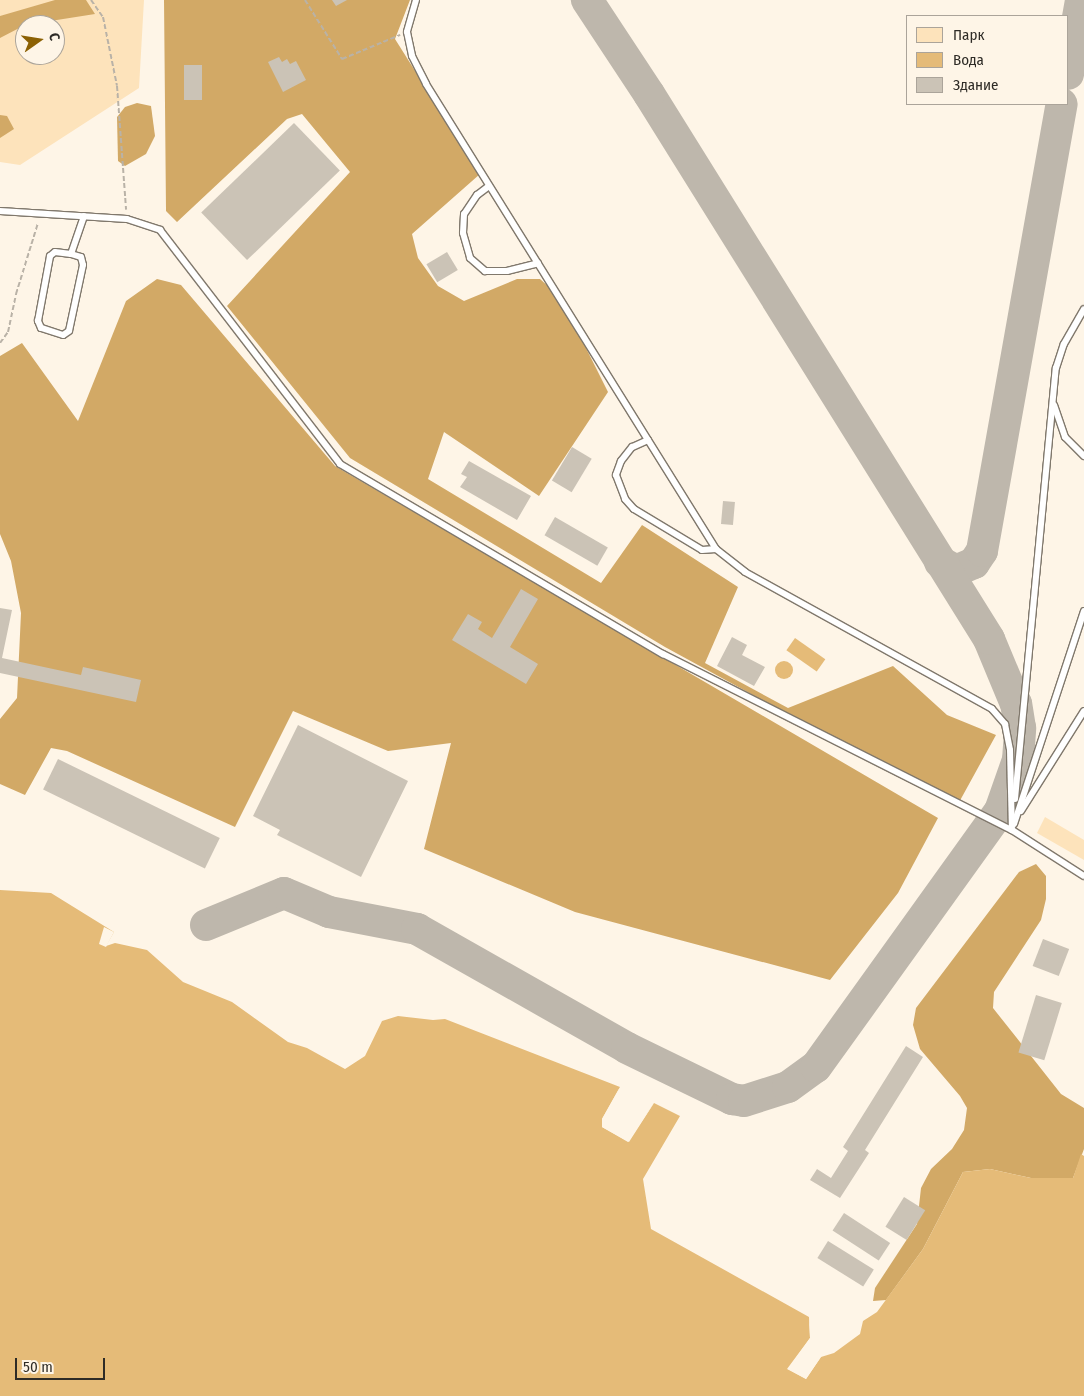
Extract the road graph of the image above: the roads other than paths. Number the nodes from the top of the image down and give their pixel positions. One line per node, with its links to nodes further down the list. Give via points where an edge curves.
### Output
1 (416, 0): 2 (lane, via 408,32 412,56)
2 (489, 186): 6 (lane); 6 (lane, via 477,195 464,214 463,233 470,258 485,271 507,271)
3 (0, 211): 4 (lane)
4 (84, 216): 5 (lane); 14 (lane, via 127,219 160,230 340,464 663,654)
5 (71, 254): 5 (lane, via 55,252 50,256 38,321 41,328 63,335 69,331 83,265 81,257)
6 (538, 263): 9 (lane)
7 (1084, 309): 8 (lane, via 1064,344 1056,368)
8 (1053, 402): 10 (lane, via 1065,436); 14 (lane)
9 (648, 440): 11 (lane); 11 (lane, via 632,447 620,461 616,475 624,499 634,509 702,550)
10 (1084, 456)
11 (716, 549): 14 (lane, via 745,572 992,709 1005,724 1010,750)
12 (1084, 611): 14 (lane)
13 (1084, 712): 14 (lane, via 1029,797)
14 (1012, 830): 15 (lane)
15 (1084, 876)

